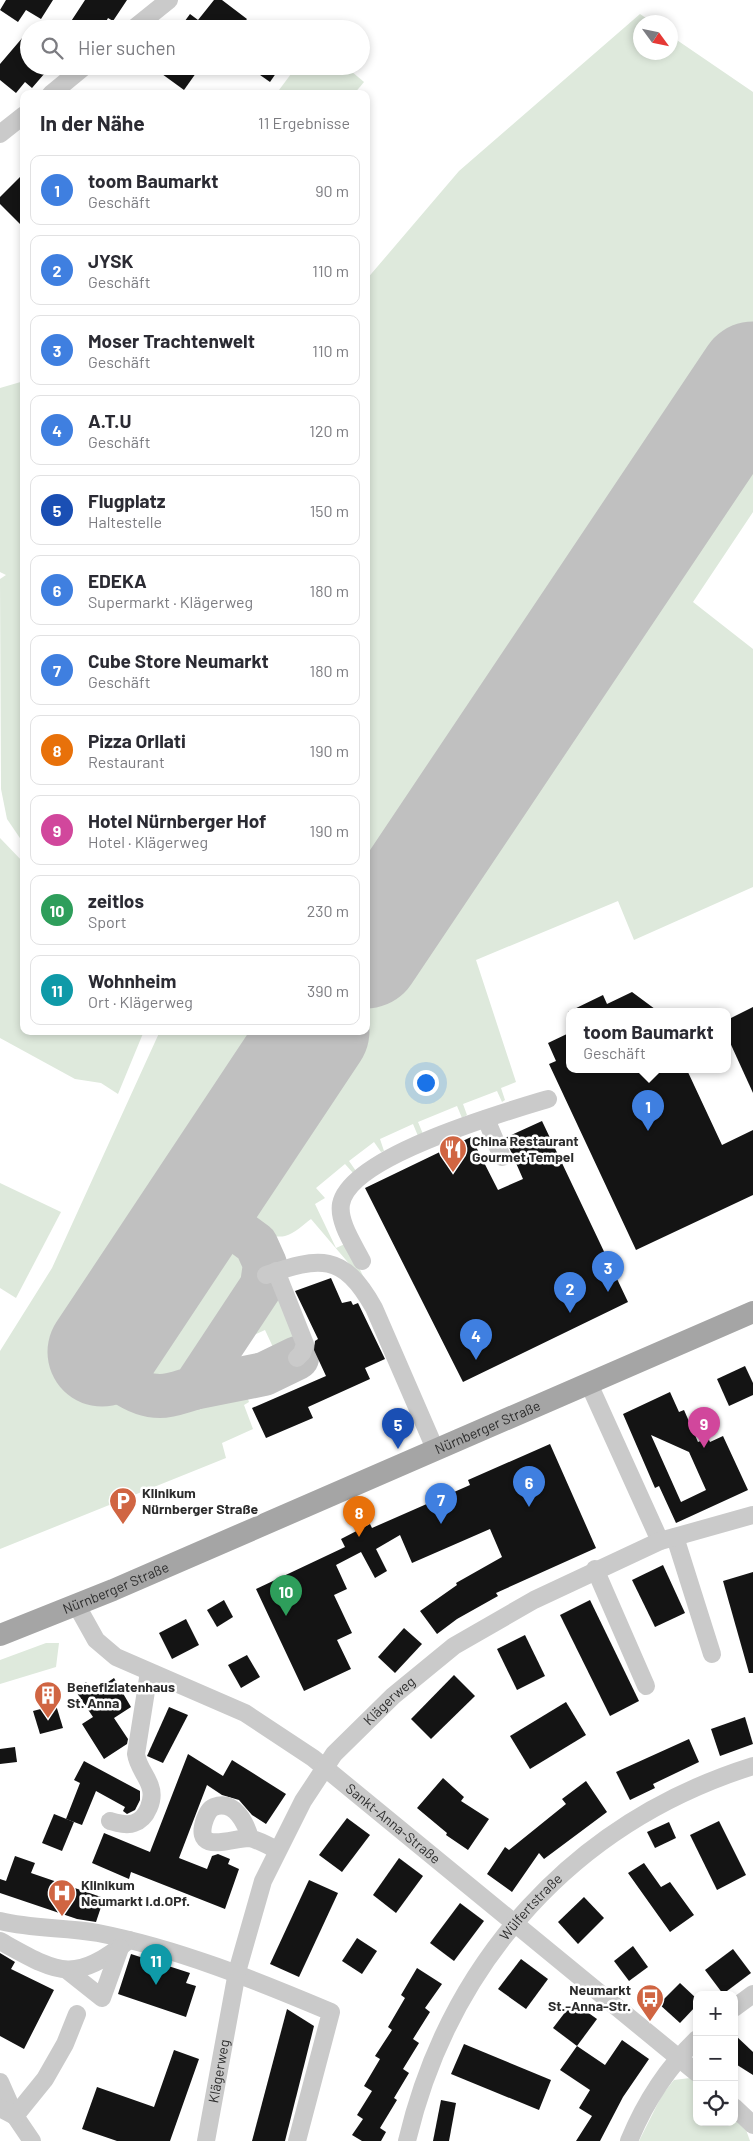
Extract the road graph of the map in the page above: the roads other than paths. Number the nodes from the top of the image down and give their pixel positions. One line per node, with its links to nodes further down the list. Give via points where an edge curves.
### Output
1 (169, 0): 2 (street)
2 (144, 20)
3 (74, 75): 4 (street)
4 (56, 90)
5 (20, 118): 6 (street)
6 (0, 134)
7 (548, 1099): 8 (street)
8 (486, 1118): 9 (street); 10 (street, via 420,1144 380,1164 352,1184 341,1204 342,1214)
9 (502, 1157)
10 (362, 1261)
11 (753, 1312): 13 (main road, Nürnberger Straße)
12 (297, 1358): 14 (street, via 305,1344 271,1273 321,1261 344,1272 365,1293)
13 (589, 1384): 14 (main road, Nürnberger Straße); 16 (street)
14 (436, 1451): 18 (main road, Nürnberger Straße)
15 (753, 1515): 16 (street, Klägerweg)
16 (668, 1539): 17 (street, Klägerweg); 20 (street)
17 (595, 1569): 22 (street); 24 (street, Klägerweg, via 454,1646 393,1696)
18 (77, 1606): 19 (main road, Nürnberger Straße); 21 (street, Sankt-Anna-Straße, via 103,1648 122,1661)
19 (0, 1635)
20 (712, 1654)
21 (149, 1672): 24 (street, Sankt-Anna-Straße, via 245,1713); 25 (street, via 136,1754 138,1765 151,1788 148,1810 132,1824)
22 (646, 1686)
23 (753, 1766): 29 (street, Wülfertstraße, via 672,1800 604,1840 567,1868)
24 (324, 1767): 27 (street, Klägerweg); 29 (street, Sankt-Anna-Straße)
25 (110, 1821)
26 (250, 1838): 27 (street)
27 (277, 1850): 33 (street, Klägerweg, via 263,1881)
28 (1, 1922): 31 (street, via 66,1928)
29 (515, 1923): 38 (street, Sankt-Anna-Straße); 47 (street, Wülfertstraße, via 453,2014 423,2084)
30 (0, 1941): 32 (street, via 35,1960)
31 (124, 1944): 32 (street, via 109,1957); 32 (street, via 102,1998); 33 (street)
32 (68, 1971)
33 (237, 1972): 45 (street, Klägerweg); 46 (street, via 331,2012)
34 (753, 1994): 35 (street)
35 (738, 2005)
36 (77, 2014): 42 (street, via 46,2079)
37 (693, 2042): 38 (street)
38 (679, 2057): 39 (street, Sankt-Anna-Straße); 48 (street, via 656,2087)
39 (693, 2069)
40 (0, 2082): 42 (street)
41 (738, 2111): 43 (street)
42 (7, 2112): 44 (street)
43 (753, 2124)
44 (32, 2141)
45 (206, 2141)
46 (296, 2141)
47 (408, 2141)
48 (629, 2141)

